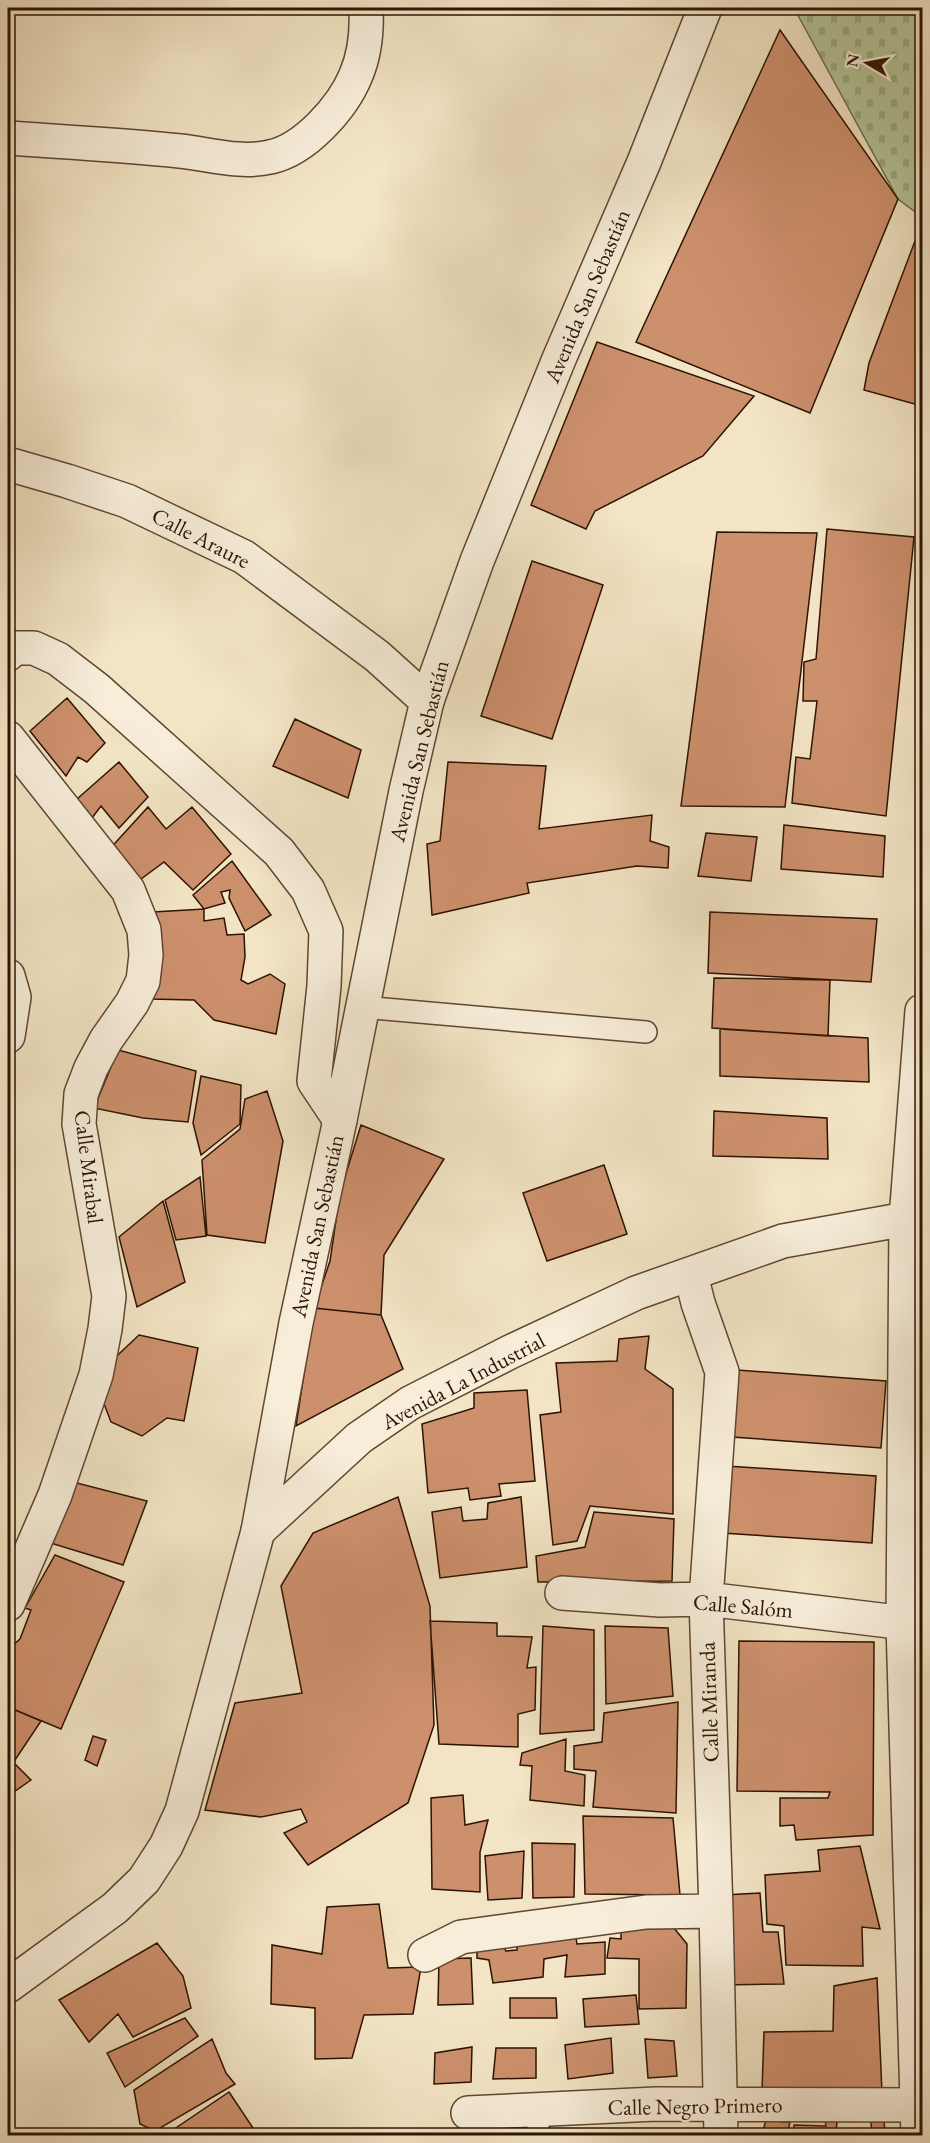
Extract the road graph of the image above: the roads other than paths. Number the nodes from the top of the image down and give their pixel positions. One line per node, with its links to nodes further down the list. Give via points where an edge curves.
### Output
1 (366, 8): 3 (street, via 364,47 356,75 319,128 286,152 269,158 235,159)
2 (705, 8): 6 (street, Avenida San Sebastián, via 477,561)
3 (8, 138)
4 (8, 464): 6 (street, Calle Araure, via 127,501 244,557 377,656)
5 (8, 654): 13 (street, via 14,648 34,648 58,659 97,689 279,852 308,890 326,931 314,1081)
6 (427, 701): 9 (street, Avenida San Sebastián)
7 (8, 738): 19 (street, Calle Mirabal, via 128,890 144,930 146,955 143,981 106,1040 81,1094 79,1124 109,1296 96,1375 56,1495)
8 (8, 976): 12 (street, via 14,997)
9 (363, 1007): 11 (lane); 13 (street, Avenida San Sebastián)
10 (922, 1011): 14 (street)
11 (646, 1032)
12 (8, 1036)
13 (340, 1120): 16 (street, Avenida San Sebastián, via 296,1323)
14 (914, 1220): 15 (street, Avenida La Industrial, via 783,1241); 20 (street)
15 (691, 1275): 16 (street, Avenida La Industrial, via 636,1293 410,1404 359,1438); 18 (street, Calle Miranda, via 722,1372)
16 (258, 1531): 23 (street, via 182,1811 166,1846 144,1880 115,1908)
17 (562, 1593): 18 (street, Calle Salóm)
18 (706, 1599): 20 (street, Calle Salóm); 21 (street, Calle Miranda)
19 (8, 1604)
20 (913, 1624): 25 (street)
21 (716, 1911): 22 (street, via 646,1912 461,1937); 26 (street, Calle Miranda)
22 (426, 1955)
23 (8, 1986)
24 (468, 2113): 27 (street, Calle Negro Primero)
25 (919, 2115): 26 (street, Calle Negro Primero)
26 (720, 2120): 27 (street, Calle Negro Primero, via 656,2104)
27 (538, 2123)

